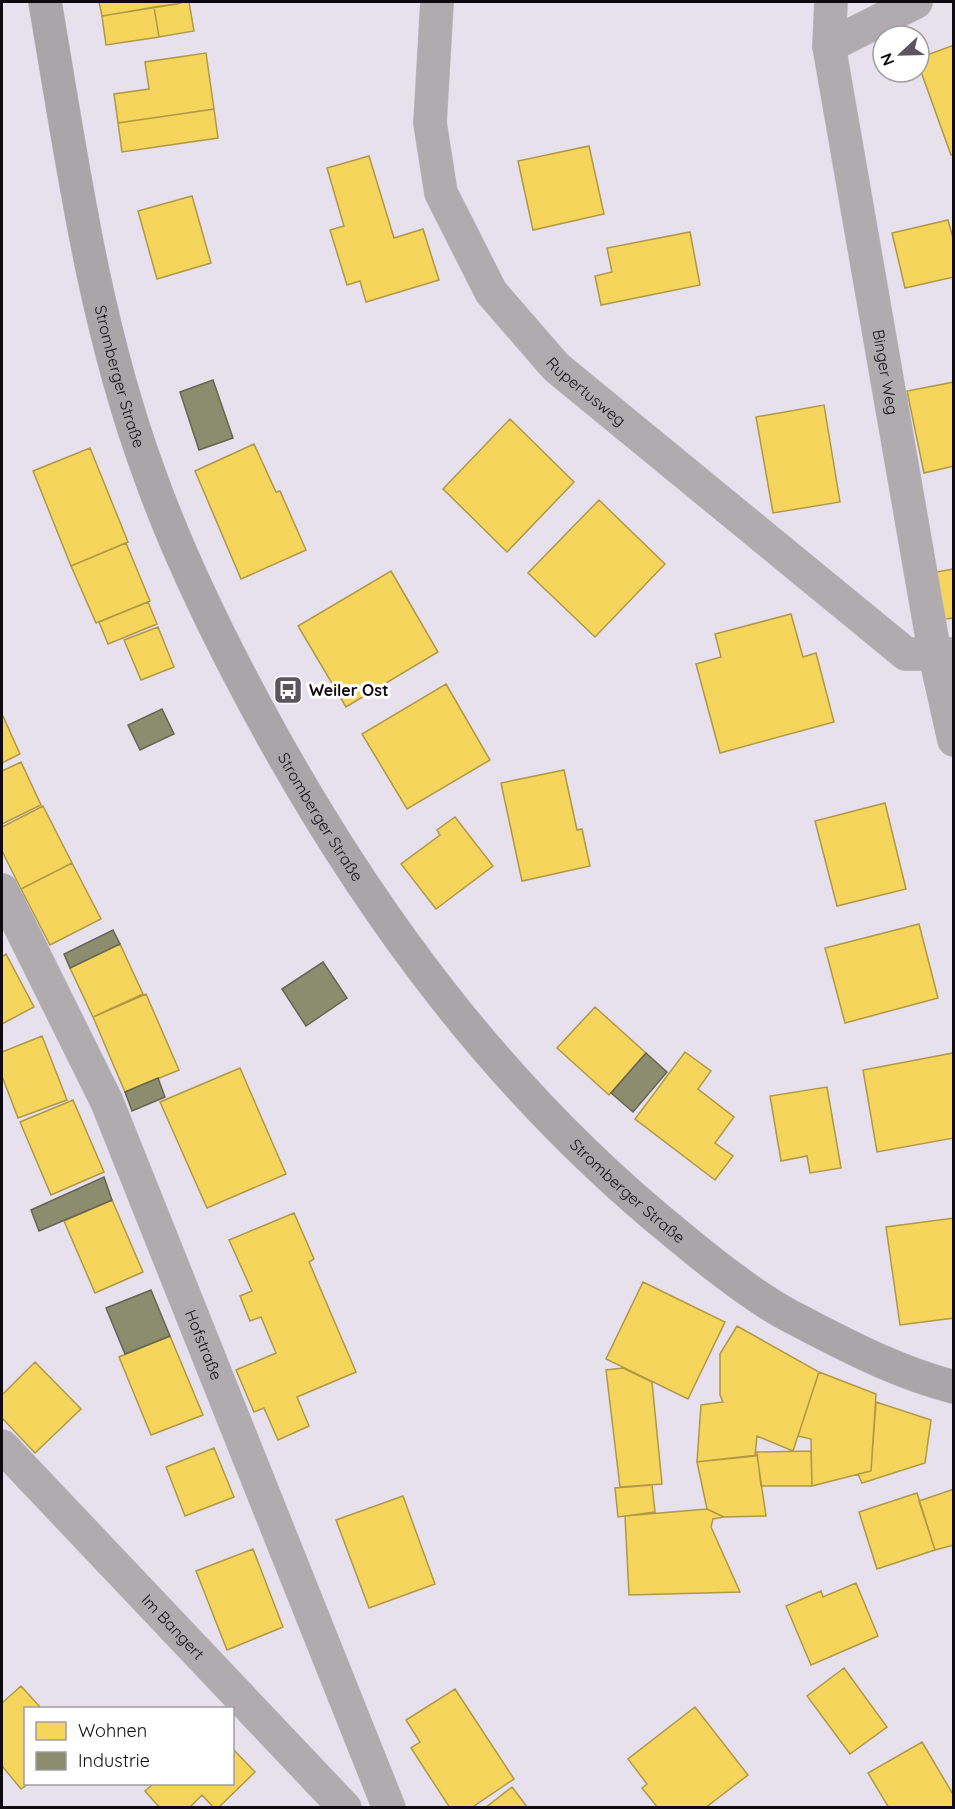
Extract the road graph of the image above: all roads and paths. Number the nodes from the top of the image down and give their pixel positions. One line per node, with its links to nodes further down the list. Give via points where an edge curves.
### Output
1 (45, 2): 9 (main road, Stromberger Straße, via 87,249 123,392 148,471 232,661 287,763 346,858 422,970 483,1046 560,1130 628,1196 772,1306 849,1347)
2 (437, 2): 6 (street, Rupertusweg, via 430,123 441,194 491,292 556,367 906,654)
3 (831, 2): 5 (street, Binger Weg)
4 (916, 2): 5 (street)
5 (829, 46): 6 (street, Binger Weg)
6 (944, 654): 7 (street, Binger Weg)
7 (954, 740)
8 (2, 890): 12 (street, Hofstraße, via 107,1102)
9 (954, 1387)
10 (2, 1446): 11 (street, Im Bangert)
11 (345, 1808)
12 (389, 1808)

